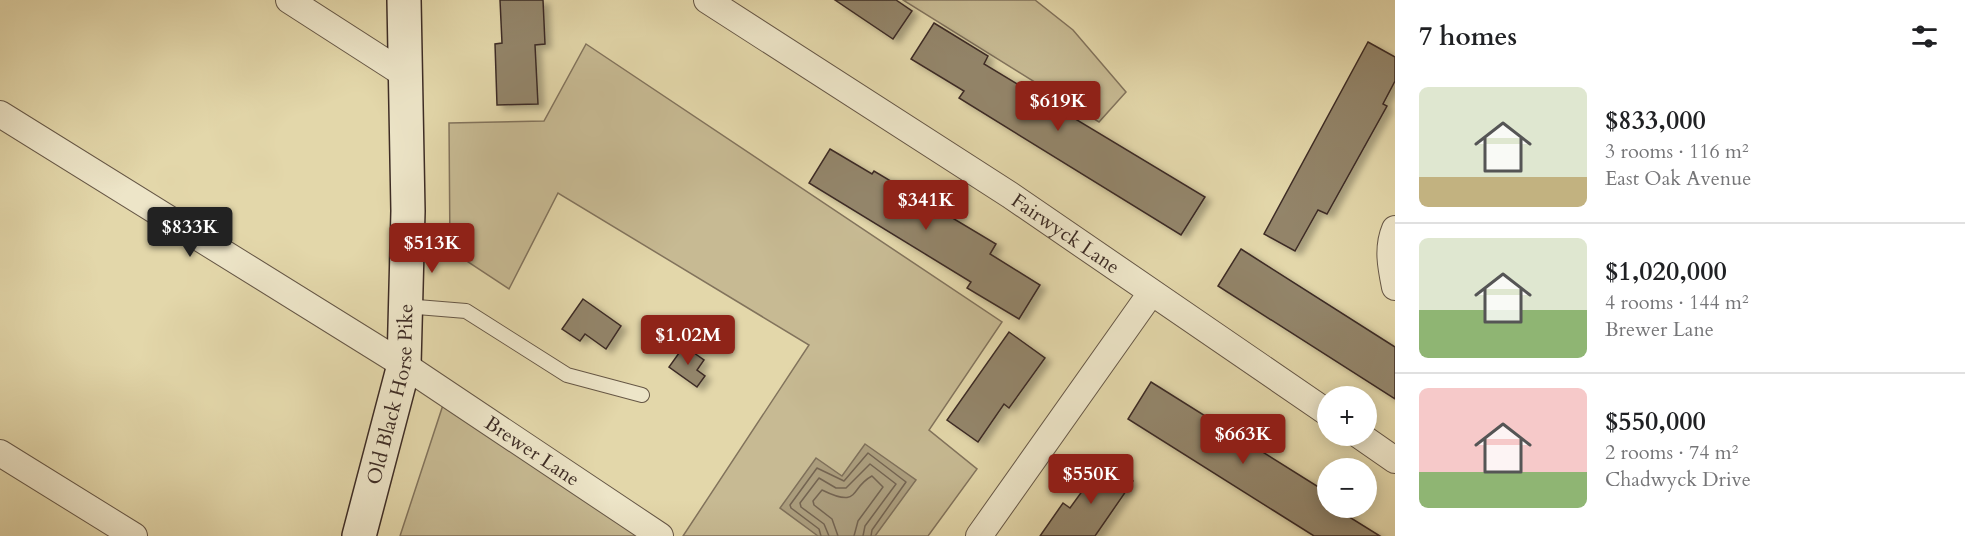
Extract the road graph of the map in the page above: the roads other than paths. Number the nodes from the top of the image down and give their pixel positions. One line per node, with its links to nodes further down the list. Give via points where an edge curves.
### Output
1 (289, 0): 4 (street)
2 (404, 0): 4 (street, Old Black Horse Pike)
3 (707, 0): 8 (street, Fairwyck Lane, via 1010,195)
4 (404, 74): 9 (street, Old Black Horse Pike, via 408,211)
5 (0, 114): 10 (street, Brewer Lane)
6 (1395, 229): 7 (street, via 1390,240)
7 (1395, 287)
8 (1151, 293): 12 (street, Fairwyck Lane); 19 (street)
9 (405, 306): 10 (street, Old Black Horse Pike); 11 (lane, via 466,311 567,375)
10 (404, 365): 17 (street, Old Black Horse Pike); 18 (street, Brewer Lane)
11 (642, 395)
12 (1317, 406)
13 (1375, 446): 15 (street)
14 (0, 453): 16 (street)
15 (1395, 460)
16 (134, 536)
17 (359, 536)
18 (660, 536)
19 (979, 536)

